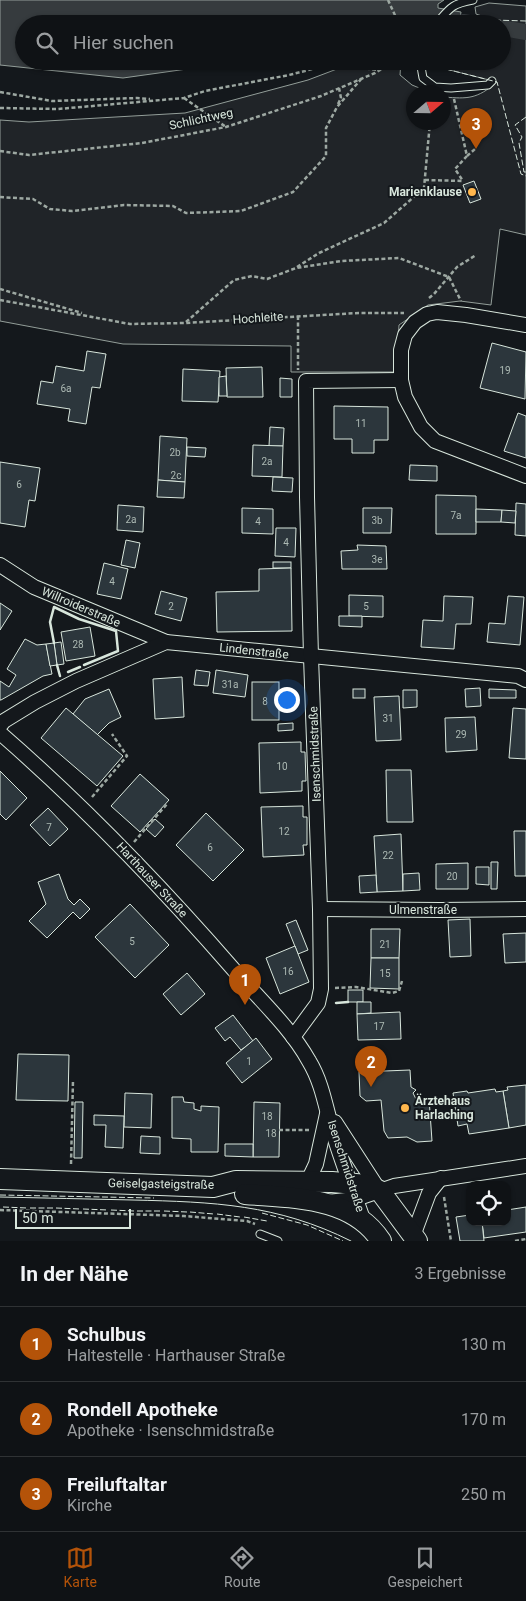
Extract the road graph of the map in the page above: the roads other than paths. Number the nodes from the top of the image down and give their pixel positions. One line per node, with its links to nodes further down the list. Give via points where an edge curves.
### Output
1 (473, 0): 2 (lane, via 450,7)
2 (443, 15)
3 (422, 70): 4 (lane, via 423,78 435,87 488,85)
4 (492, 81)
5 (526, 325): 6 (street, via 466,315 427,314 419,318 405,335 401,350)
6 (401, 380): 7 (street, via 405,397 421,427 435,441); 10 (street, Isenschmidstraße, via 306,381)
7 (526, 476)
8 (0, 566): 9 (street, Willroiderstraße, via 34,587)
9 (166, 642): 10 (street, Lindenstraße); 12 (street, Lindenstraße, via 76,681 35,702)
10 (311, 657): 11 (street, Lindenstraße, via 518,676); 14 (street, Isenschmidstraße)
11 (526, 680)
12 (0, 726)
13 (0, 733): 16 (street, Harthauser Straße, via 126,851)
14 (320, 909): 15 (street, Ulmenstraße); 16 (street, Isenschmidstraße, via 321,989 318,1004)
15 (526, 909)
16 (293, 1037): 17 (street, Isenschmidstraße, via 319,1081)
17 (328, 1111): 21 (street, Isenschmidstraße, via 316,1164); 23 (street, Isenschmidstraße); 24 (street, Isenschmidstraße)
18 (526, 1166): 20 (street)
19 (0, 1178): 22 (main road, Geiselgasteigstraße)
20 (441, 1178): 24 (street); 28 (street, via 429,1193)
21 (306, 1183): 22 (main road, Geiselgasteigstraße, via 236,1181); 23 (main road, Geiselgasteigstraße)
22 (213, 1187): 25 (main road, via 236,1193)
23 (354, 1191): 24 (main road, Geiselgasteigstraße, via 367,1185); 25 (street, Geiselgasteigstraße); 26 (street, Isenschmidstraße)
24 (380, 1191): 28 (main road)
25 (324, 1202): 26 (main road)
26 (364, 1222): 30 (main road)
27 (260, 1234): 29 (lane)
28 (415, 1239)
29 (278, 1241)
30 (381, 1241)

